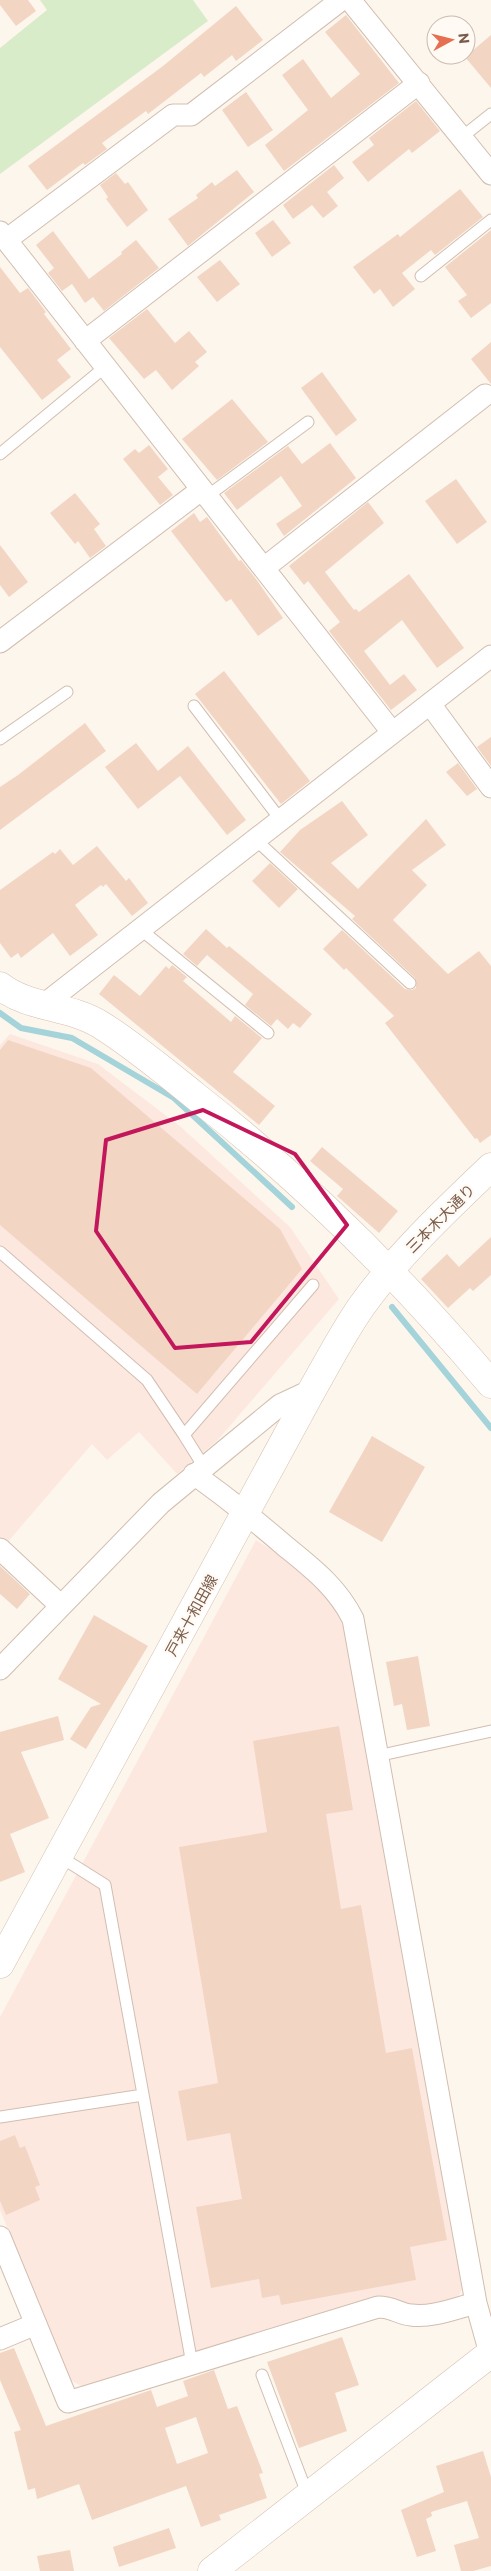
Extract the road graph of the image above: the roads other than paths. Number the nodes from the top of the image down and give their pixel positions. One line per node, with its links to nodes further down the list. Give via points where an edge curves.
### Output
1 (341, 0): 8 (street, via 191,115 173,115)
2 (350, 0): 3 (street)
3 (418, 83): 5 (street); 10 (street)
4 (491, 114): 5 (lane)
5 (462, 137): 6 (street)
6 (491, 174)
7 (491, 220): 9 (lane)
8 (3, 236): 10 (street)
9 (421, 276)
10 (85, 341): 11 (street)
11 (105, 366): 14 (lane); 15 (street)
12 (485, 395): 16 (street)
13 (308, 422): 15 (lane)
14 (0, 454)
15 (204, 493): 16 (street); 17 (street)
16 (264, 568): 22 (street)
17 (0, 642)
18 (491, 656): 20 (street)
19 (67, 692): 23 (lane)
20 (430, 704): 22 (street); 24 (street)
21 (194, 706): 25 (lane)
22 (392, 732): 25 (street)
23 (0, 739)
24 (491, 787)
25 (280, 819): 26 (street)
26 (255, 839): 27 (street); 28 (lane)
27 (140, 929): 30 (street); 31 (lane)
28 (410, 983)
29 (0, 986): 30 (street, via 24,1001)
30 (42, 1006): 34 (street, via 71,1012 100,1024 164,1071 293,1176)
31 (268, 1033)
32 (491, 1167): 34 (street, 三本木大通り, via 441,1214)
33 (0, 1252): 38 (lane, via 147,1380)
34 (390, 1270): 36 (street); 37 (street, 戸来十和田線, via 360,1308)
35 (313, 1285): 38 (lane)
36 (491, 1384)
37 (312, 1390): 39 (street, via 280,1405); 40 (street, 戸来十和田線)
38 (184, 1435): 39 (lane)
39 (199, 1470): 40 (street); 42 (street, via 161,1503)
40 (247, 1513): 45 (street, via 331,1585 344,1601 352,1619); 46 (street, 戸来十和田線)
41 (0, 1549): 42 (street)
42 (61, 1606): 43 (street)
43 (0, 1669)
44 (491, 1730): 45 (lane)
45 (377, 1756): 51 (street)
46 (60, 1856): 47 (street, 戸来十和田線); 48 (lane, via 105,1885)
47 (0, 1964)
48 (143, 2095): 49 (lane); 55 (lane)
49 (0, 2117)
50 (0, 2237): 52 (street)
51 (476, 2303): 54 (street); 55 (street, via 434,2314 410,2316 391,2307 378,2307)
52 (36, 2324): 53 (street); 55 (street, via 68,2402)
53 (0, 2339)
54 (491, 2354): 57 (street)
55 (192, 2364)
56 (262, 2375): 57 (lane)
57 (308, 2496): 58 (street)
58 (212, 2571)

